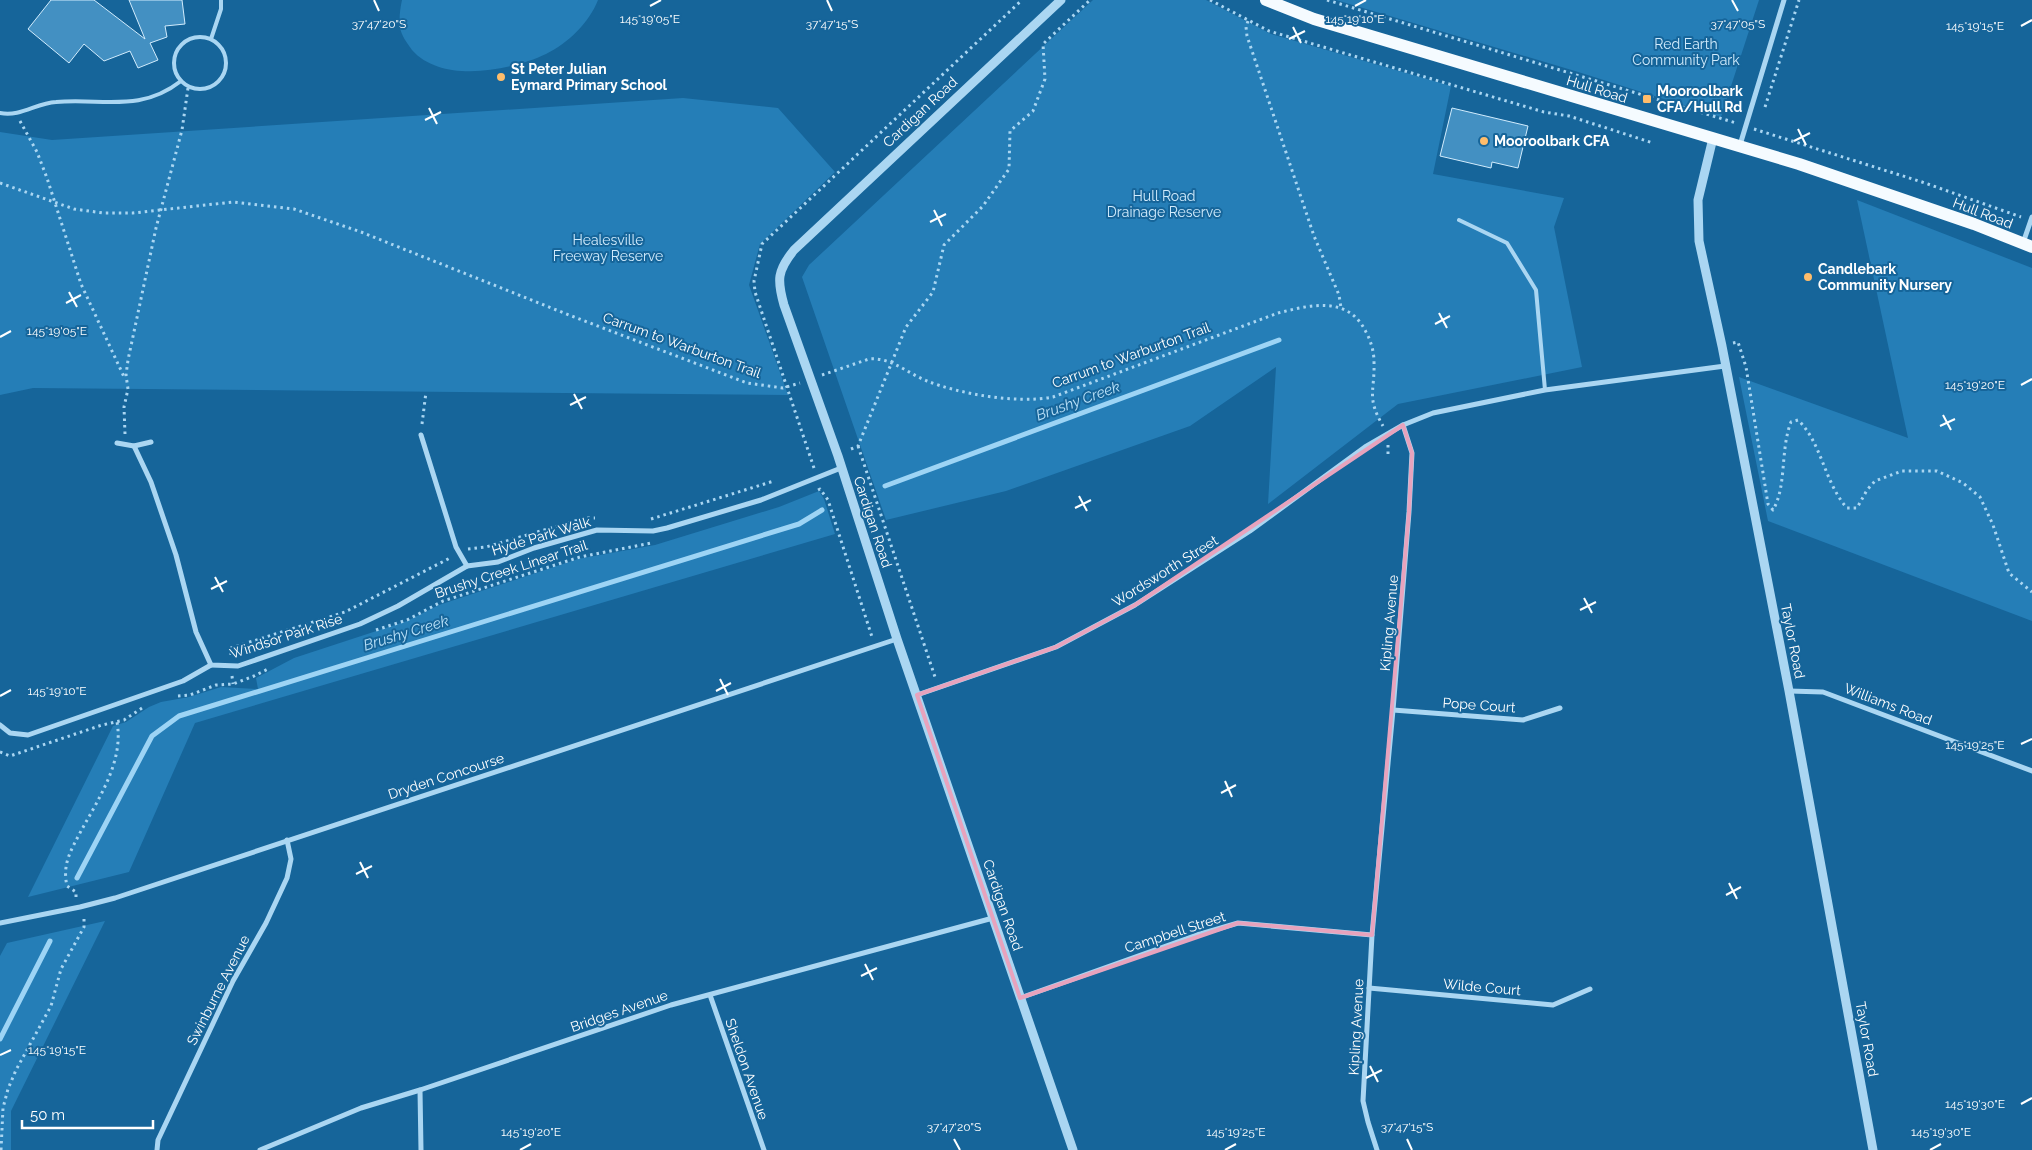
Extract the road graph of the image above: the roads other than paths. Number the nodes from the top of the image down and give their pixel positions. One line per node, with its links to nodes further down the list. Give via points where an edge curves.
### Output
1 (221, 0): 5 (lane)
2 (1061, 0): 20 (street, Cardigan Road, via 794,250 783,264 778,283 784,305)
3 (1266, 0): 8 (main road, Hull Road, via 1314,19)
4 (1784, 0): 9 (street)
5 (211, 39): 6 (lane, via 195,37 176,51 174,67); 6 (lane, via 223,50 226,58 224,75 212,86 196,89)
6 (181, 81): 7 (lane, via 147,100 54,102 16,113)
7 (0, 113)
8 (1713, 138): 9 (main road, Hull Road); 13 (street, Taylor Road, via 1698,200 1699,241)
9 (1739, 147): 12 (main road, Hull Road, via 1809,167)
10 (2031, 218): 12 (street)
11 (1459, 220): 14 (lane, via 1507,243 1536,290)
12 (2028, 246)
13 (1725, 366): 14 (street); 24 (street, Taylor Road)
14 (1544, 390): 15 (street, via 1434,413)
15 (1403, 425): 25 (street, Wordsworth Street, via 1365,447 1250,531 1135,604 1056,647); 27 (street, Kipling Avenue, via 1412,453)
16 (421, 435): 21 (street, via 459,553)
17 (151, 442): 19 (street)
18 (116, 443): 19 (street)
19 (134, 446): 23 (street, via 176,555 196,632)
20 (841, 468): 21 (street, Hyde Park Walk, via 761,500 667,528 590,531 498,562); 22 (street, Cardigan Road)
21 (467, 566): 23 (street, Windsor Park Rise, via 379,616 248,663 231,667)
22 (897, 640): 25 (street, Cardigan Road); 30 (street, Dryden Concourse)
23 (211, 666): 28 (street, via 183,681 28,735 10,733)
24 (1789, 691): 29 (street, Williams Road, via 1824,692); 45 (street, Taylor Road)
25 (917, 695): 31 (street, Cardigan Road)
26 (1560, 708): 27 (street, Pope Court, via 1523,720)
27 (1394, 710): 33 (street, Kipling Avenue)
28 (0, 725)
29 (2032, 771)
30 (287, 840): 32 (street, Dryden Concourse, via 106,900); 39 (street, Swinburne Avenue, via 291,859 287,878 266,923 232,981 158,1140)
31 (993, 918): 36 (street, Bridges Avenue); 37 (street, Cardigan Road)
32 (0, 923)
33 (1372, 935): 34 (street, Kipling Avenue); 37 (street, Campbell Street, via 1238,924 1196,935)
34 (1369, 988): 35 (street, Wilde Court, via 1553,1005); 44 (street, Kipling Avenue, via 1364,1101)
35 (1590, 989)
36 (710, 995): 38 (street, Bridges Avenue, via 671,1005); 42 (street, Sheldon Avenue)
37 (1020, 998): 43 (street, Cardigan Road)
38 (420, 1090): 40 (street, Bridges Avenue, via 361,1108); 41 (street)
39 (157, 1150)
40 (260, 1150)
41 (421, 1150)
42 (764, 1150)
43 (1074, 1150)
44 (1377, 1150)
45 (1873, 1150)

